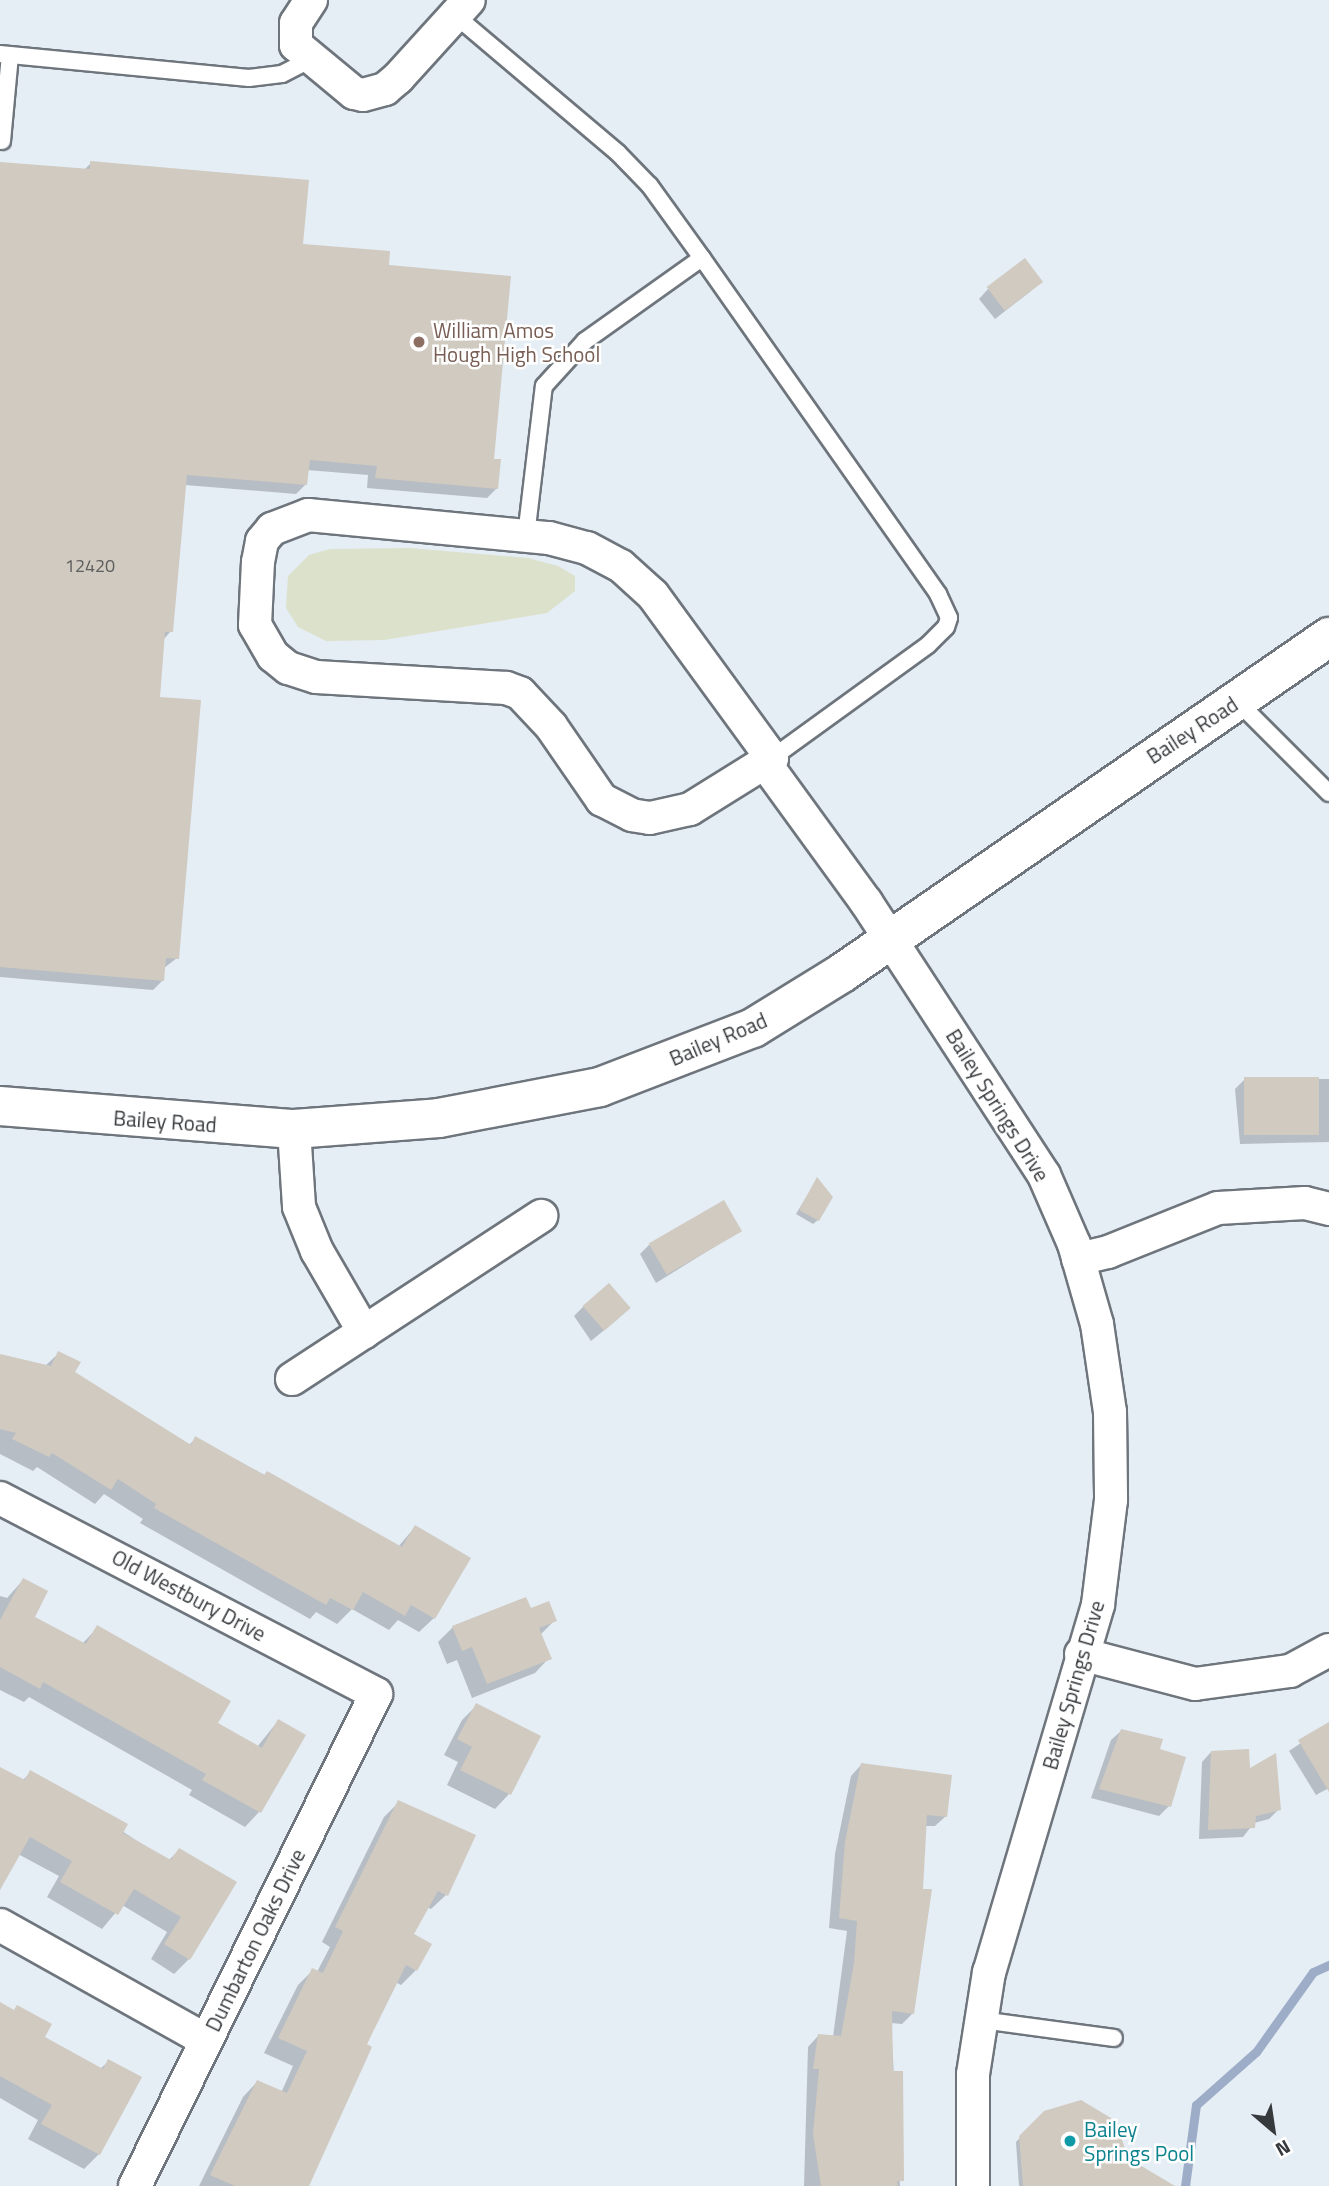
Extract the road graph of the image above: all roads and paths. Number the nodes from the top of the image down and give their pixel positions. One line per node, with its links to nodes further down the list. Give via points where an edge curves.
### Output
1 (311, 0): 4 (street, via 293,33 301,53)
2 (462, 8): 4 (street, via 398,78 376,93 354,93); 6 (lane, via 650,186)
3 (5, 54): 4 (lane, via 249,78 282,74); 5 (lane)
4 (310, 60)
5 (2, 142)
6 (702, 258): 7 (lane, via 585,341 544,386 538,406); 10 (lane, via 945,606 947,627)
7 (526, 536): 10 (street, Bailey Springs Drive, via 587,548 621,566 645,587 697,650); 10 (street, Bailey Springs Drive, via 307,515 290,519 262,541 255,625 260,638 288,668 310,675 506,688 520,693 551,726 602,800 632,815 650,818 690,809)
8 (1329, 637): 9 (street, Bailey Road)
9 (1237, 701): 11 (lane); 12 (street, Bailey Road)
10 (768, 760): 12 (street, Bailey Springs Drive)
11 (1329, 793)
12 (890, 938): 14 (street, Bailey Road, via 753,1028 600,1087 439,1118); 17 (street, Bailey Springs Drive, via 1044,1175)
13 (0, 1106): 14 (street, Bailey Road)
14 (294, 1129): 18 (street, via 299,1207 317,1251)
15 (1329, 1209): 17 (street, via 1305,1203 1218,1208 1108,1252)
16 (541, 1216): 18 (street)
17 (1078, 1259): 22 (street, Bailey Springs Drive, via 1097,1324 1111,1412 1111,1500 1098,1605)
18 (364, 1332): 19 (street)
19 (292, 1378)
20 (0, 1498): 23 (street, Old Westbury Drive)
21 (1329, 1650): 22 (street, via 1290,1671 1195,1684)
22 (1081, 1654): 25 (street, Bailey Springs Drive, via 989,1972)
23 (376, 1694): 27 (street, Dumbarton Oaks Drive)
24 (0, 1925): 27 (street)
25 (981, 2020): 26 (lane); 29 (street, Bailey Springs Drive, via 973,2074)
26 (1114, 2038)
27 (206, 2040): 28 (street, Dumbarton Oaks Drive)
28 (135, 2186)
29 (972, 2186)

